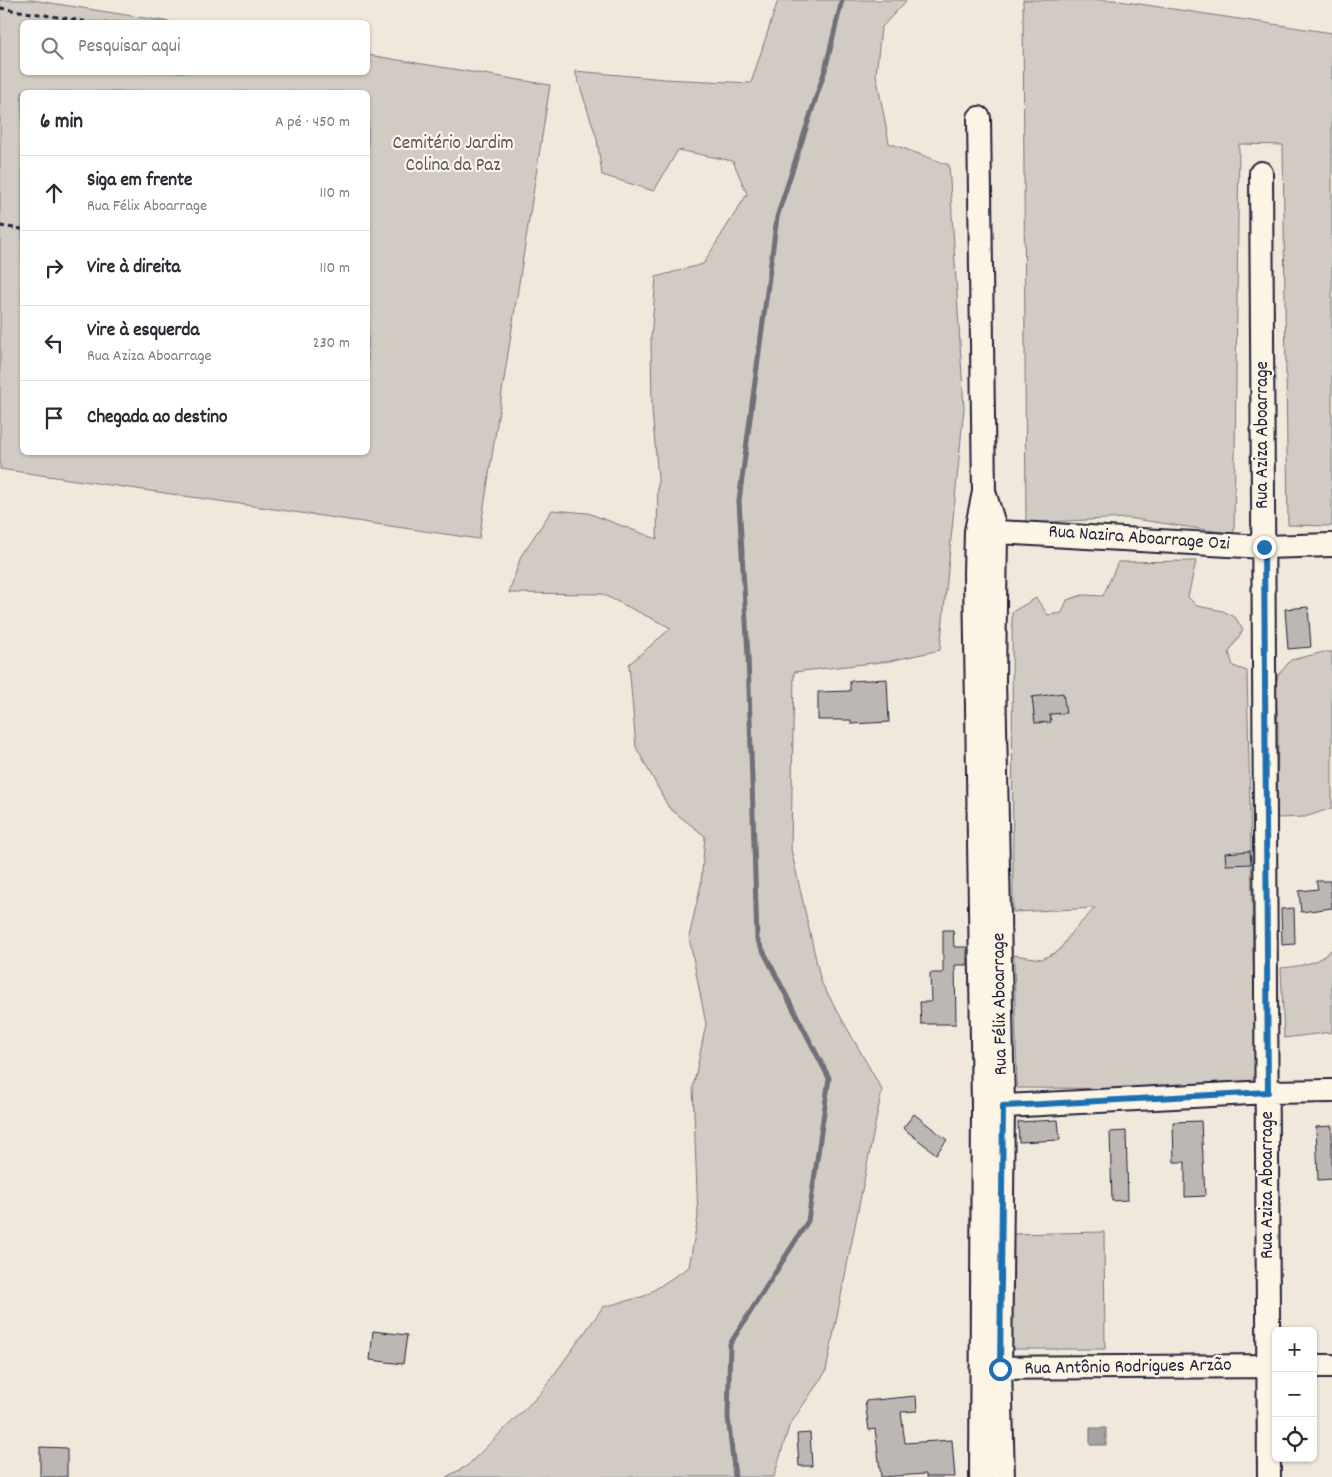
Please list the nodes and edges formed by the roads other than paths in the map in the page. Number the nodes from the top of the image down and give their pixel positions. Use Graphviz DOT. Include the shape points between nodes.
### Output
graph roads {
  1 [pos="979,118"];
  2 [pos="1261,174"];
  3 [pos="986,531"];
  4 [pos="1332,545"];
  5 [pos="1264,547"];
  6 [pos="1332,1091"];
  7 [pos="1268,1092"];
  8 [pos="993,1106"];
  9 [pos="1272,1366"];
  10 [pos="1317,1366"];
  11 [pos="1332,1366"];
  12 [pos="990,1368"];
  13 [pos="981,1477"];
  14 [pos="1003,1477"];
  15 [pos="1269,1477"];
  1 -- 3 [label="street, Rua Félix Aboarrage"];
  2 -- 5 [label="street, Rua Aziza Aboarrage"];
  3 -- 5 [label="street, Rua Nazira Aboarrage Ozi"];
  3 -- 8 [label="street, Rua Félix Aboarrage" via="994,688"];
  4 -- 5 [label="street, Rua Nazira Aboarrage Ozi"];
  5 -- 7 [label="street, Rua Aziza Aboarrage"];
  6 -- 7 [label="street"];
  7 -- 8 [label="street"];
  7 -- 9 [label="street, Rua Aziza Aboarrage"];
  8 -- 12 [label="street, Rua Félix Aboarrage"];
  9 -- 12 [label="street, Rua Antônio Rodrigues Arzão"];
  9 -- 15 [label="street, Rua Aziza Aboarrage"];
  10 -- 11 [label="street"];
  12 -- 13 [label="street, Rua Félix Aboarrage"];
  12 -- 14 [label="street, Rua Félix Aboarrage"];
}
